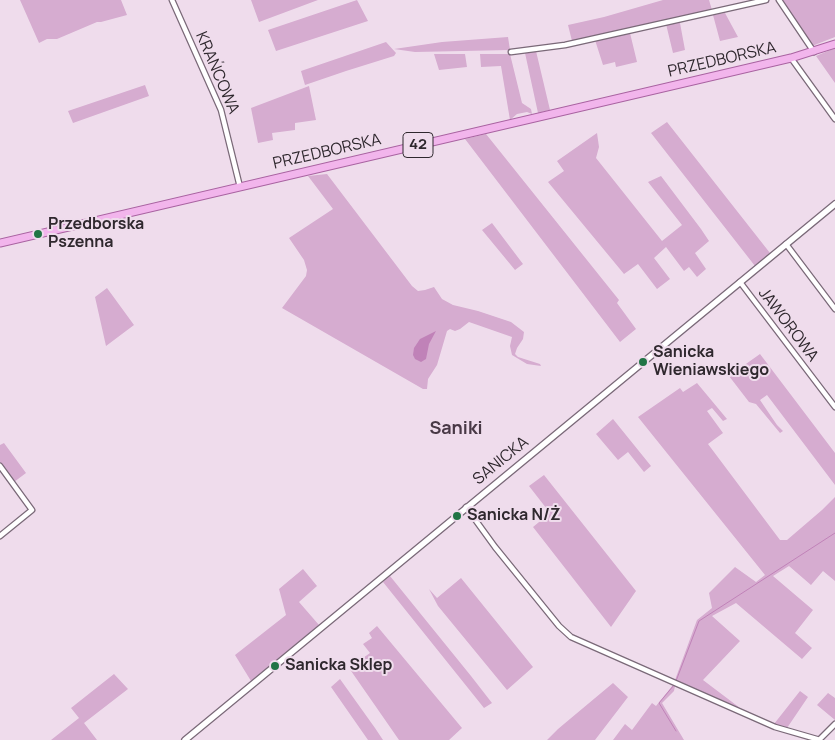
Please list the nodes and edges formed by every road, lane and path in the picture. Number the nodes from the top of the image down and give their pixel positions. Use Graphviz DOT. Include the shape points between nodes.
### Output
graph roads {
  1 [pos="172,0"];
  2 [pos="766,0"];
  3 [pos="779,0"];
  4 [pos="835,44"];
  5 [pos="511,52"];
  6 [pos="814,52"];
  7 [pos="791,58"];
  8 [pos="835,118"];
  9 [pos="240,187"];
  10 [pos="835,204"];
  11 [pos="0,243"];
  12 [pos="786,244"];
  13 [pos="740,282"];
  14 [pos="835,309"];
  15 [pos="835,407"];
  16 [pos="0,466"];
  17 [pos="466,508"];
  18 [pos="0,536"];
  19 [pos="835,724"];
  20 [pos="185,740"];
  21 [pos="819,740"];
  1 -- 9 [label="street, KRAŃCOWA" via="220,110"];
  2 -- 5 [label="street" via="565,45"];
  3 -- 6 [label="street"];
  4 -- 6 [label="main road, PRZEDBORSKA / 42"];
  6 -- 7 [label="main road, PRZEDBORSKA / 42"];
  7 -- 8 [label="street"];
  7 -- 9 [label="main road, PRZEDBORSKA / 42"];
  9 -- 11 [label="main road, PRZEDBORSKA / 42"];
  10 -- 12 [label="street, SANICKA"];
  12 -- 13 [label="street, SANICKA"];
  12 -- 14 [label="street"];
  13 -- 15 [label="street, JAWOROWA"];
  13 -- 17 [label="street, SANICKA"];
  16 -- 18 [label="street" via="32,510"];
  17 -- 20 [label="street, SANICKA"];
  17 -- 21 [label="street" via="571,637 775,727"];
  19 -- 21 [label="street"];
}
